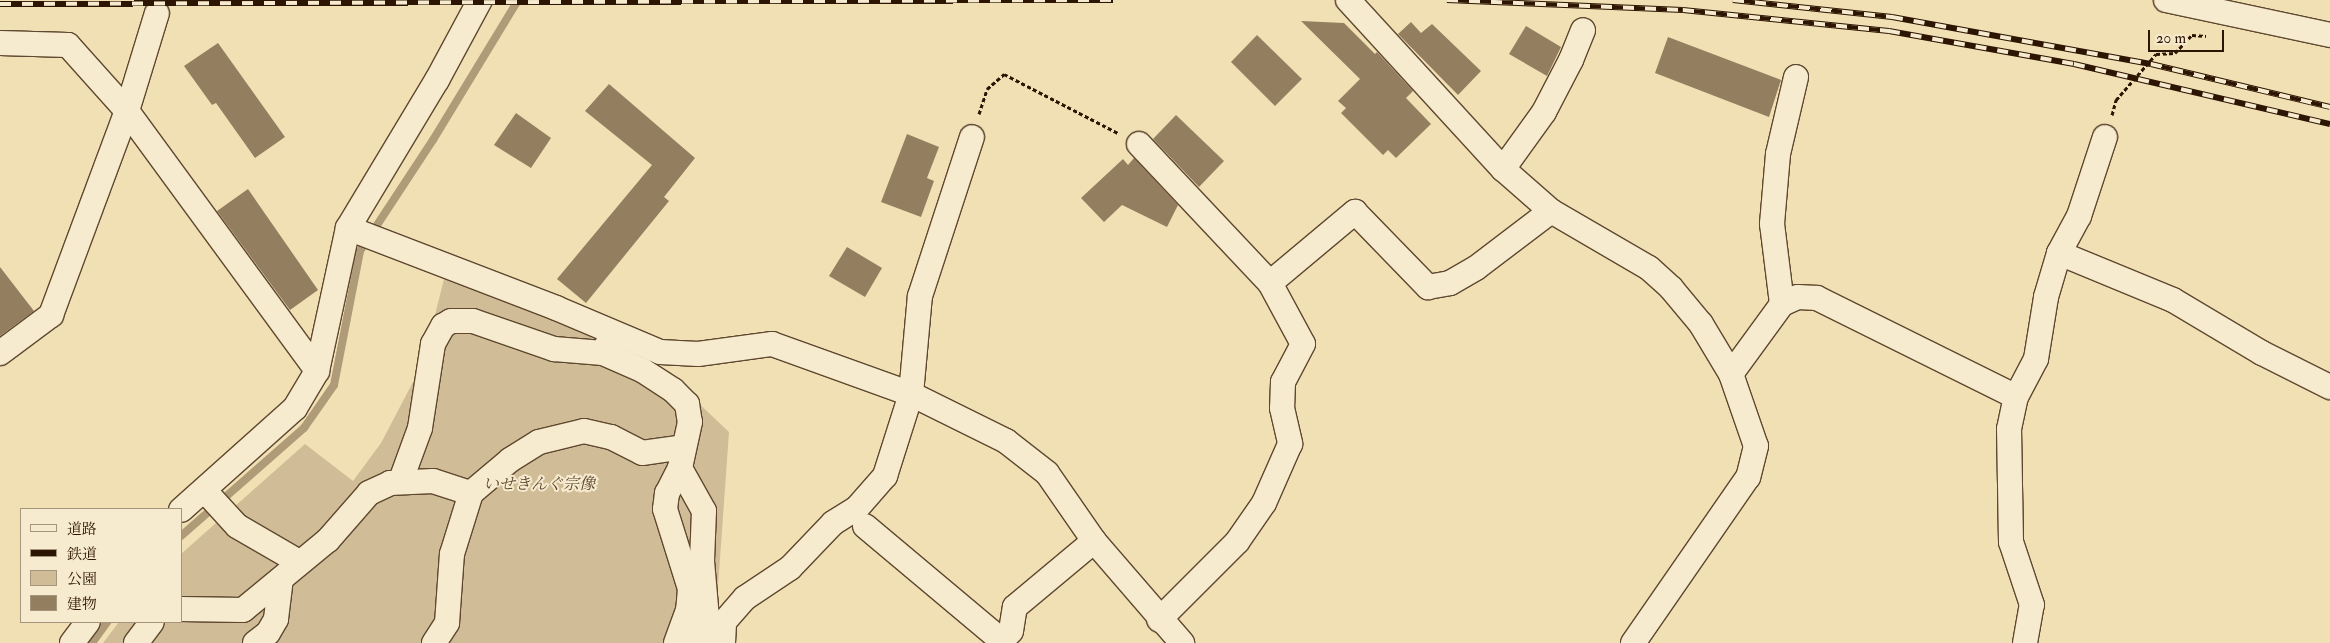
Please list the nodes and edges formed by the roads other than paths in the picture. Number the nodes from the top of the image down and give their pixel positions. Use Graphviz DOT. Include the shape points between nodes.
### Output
graph roads {
  1 [pos="480,0"];
  2 [pos="1348,0"];
  3 [pos="2166,0"];
  4 [pos="157,14"];
  5 [pos="1583,30"];
  6 [pos="2330,35"];
  7 [pos="0,43"];
  8 [pos="1796,76"];
  9 [pos="128,111"];
  10 [pos="972,137"];
  11 [pos="2105,137"];
  12 [pos="1139,144"];
  13 [pos="1503,169"];
  14 [pos="1551,211"];
  15 [pos="348,228"];
  16 [pos="2059,254"];
  17 [pos="1270,283"];
  18 [pos="1782,304"];
  19 [pos="607,343"];
  20 [pos="0,354"];
  21 [pos="317,371"];
  22 [pos="1731,374"];
  23 [pos="2330,387"];
  24 [pos="911,394"];
  25 [pos="2016,397"];
  26 [pos="682,457"];
  27 [pos="400,480"];
  28 [pos="205,491"];
  29 [pos="471,493"];
  30 [pos="182,509"];
  31 [pos="865,526"];
  32 [pos="1094,541"];
  33 [pos="299,562"];
  34 [pos="280,581"];
  35 [pos="182,609"];
  36 [pos="1159,620"];
  37 [pos="87,623"];
  38 [pos="151,623"];
  39 [pos="72,643"];
  40 [pos="136,643"];
  41 [pos="255,643"];
  42 [pos="434,643"];
  43 [pos="676,643"];
  44 [pos="700,643"];
  45 [pos="723,643"];
  46 [pos="1182,643"];
  47 [pos="1633,643"];
  48 [pos="2025,643"];
  1 -- 15 [label="street"];
  2 -- 13 [label="street"];
  3 -- 6 [label="street"];
  4 -- 9 [label="street"];
  5 -- 13 [label="street" via="1572,60 1544,112"];
  7 -- 9 [label="street" via="68,45"];
  8 -- 18 [label="street" via="1778,154 1772,224"];
  9 -- 20 [label="street" via="51,315"];
  9 -- 21 [label="street"];
  10 -- 24 [label="street" via="920,296"];
  11 -- 16 [label="street" via="2079,216"];
  12 -- 17 [label="street"];
  13 -- 14 [label="street"];
  14 -- 17 [label="street" via="1476,268 1450,283 1428,287 1355,212"];
  14 -- 22 [label="street" via="1649,268 1672,288 1701,324"];
  15 -- 19 [label="street" via="556,308"];
  15 -- 21 [label="street"];
  16 -- 23 [label="street" via="2173,300 2262,353"];
  16 -- 25 [label="street" via="2046,297 2036,360"];
  17 -- 36 [label="street" via="1303,344 1283,382 1282,408 1290,444 1264,503 1237,542"];
  18 -- 22 [label="street"];
  18 -- 25 [label="street" via="1798,297 1817,298"];
  19 -- 24 [label="street" via="689,354 772,344"];
  19 -- 26 [label="street" via="673,390 687,404 690,422"];
  19 -- 27 [label="street" via="554,349 473,321 451,321 443,326 433,344 420,428"];
  21 -- 28 [label="street" via="295,408"];
  22 -- 47 [label="street" via="1756,446 1748,477"];
  24 -- 32 [label="street" via="1006,440 1047,473"];
  24 -- 45 [label="street" via="885,476 857,508 833,523 790,568 745,598 724,622"];
  25 -- 48 [label="street" via="2009,429 2011,542 2032,605"];
  26 -- 29 [label="street" via="642,453 604,435 584,431 564,434 539,442 510,460"];
  26 -- 43 [label="street" via="667,493 665,509 690,589 688,610"];
  26 -- 44 [label="street" via="705,518 702,561 707,618"];
  27 -- 29 [label="street" via="433,481"];
  27 -- 33 [label="street" via="369,493 328,540"];
  28 -- 30 [label="street"];
  28 -- 33 [label="street" via="237,526"];
  29 -- 42 [label="street" via="452,554 447,623"];
  31 -- 32 [label="street" via="1002,641 1011,631 1015,607"];
  32 -- 36 [label="street"];
  33 -- 34 [label="street"];
  34 -- 35 [label="street" via="243,610"];
  34 -- 41 [label="street" via="276,619 268,633"];
  36 -- 46 [label="street"];
  37 -- 39 [label="street"];
  38 -- 40 [label="street"];
}
